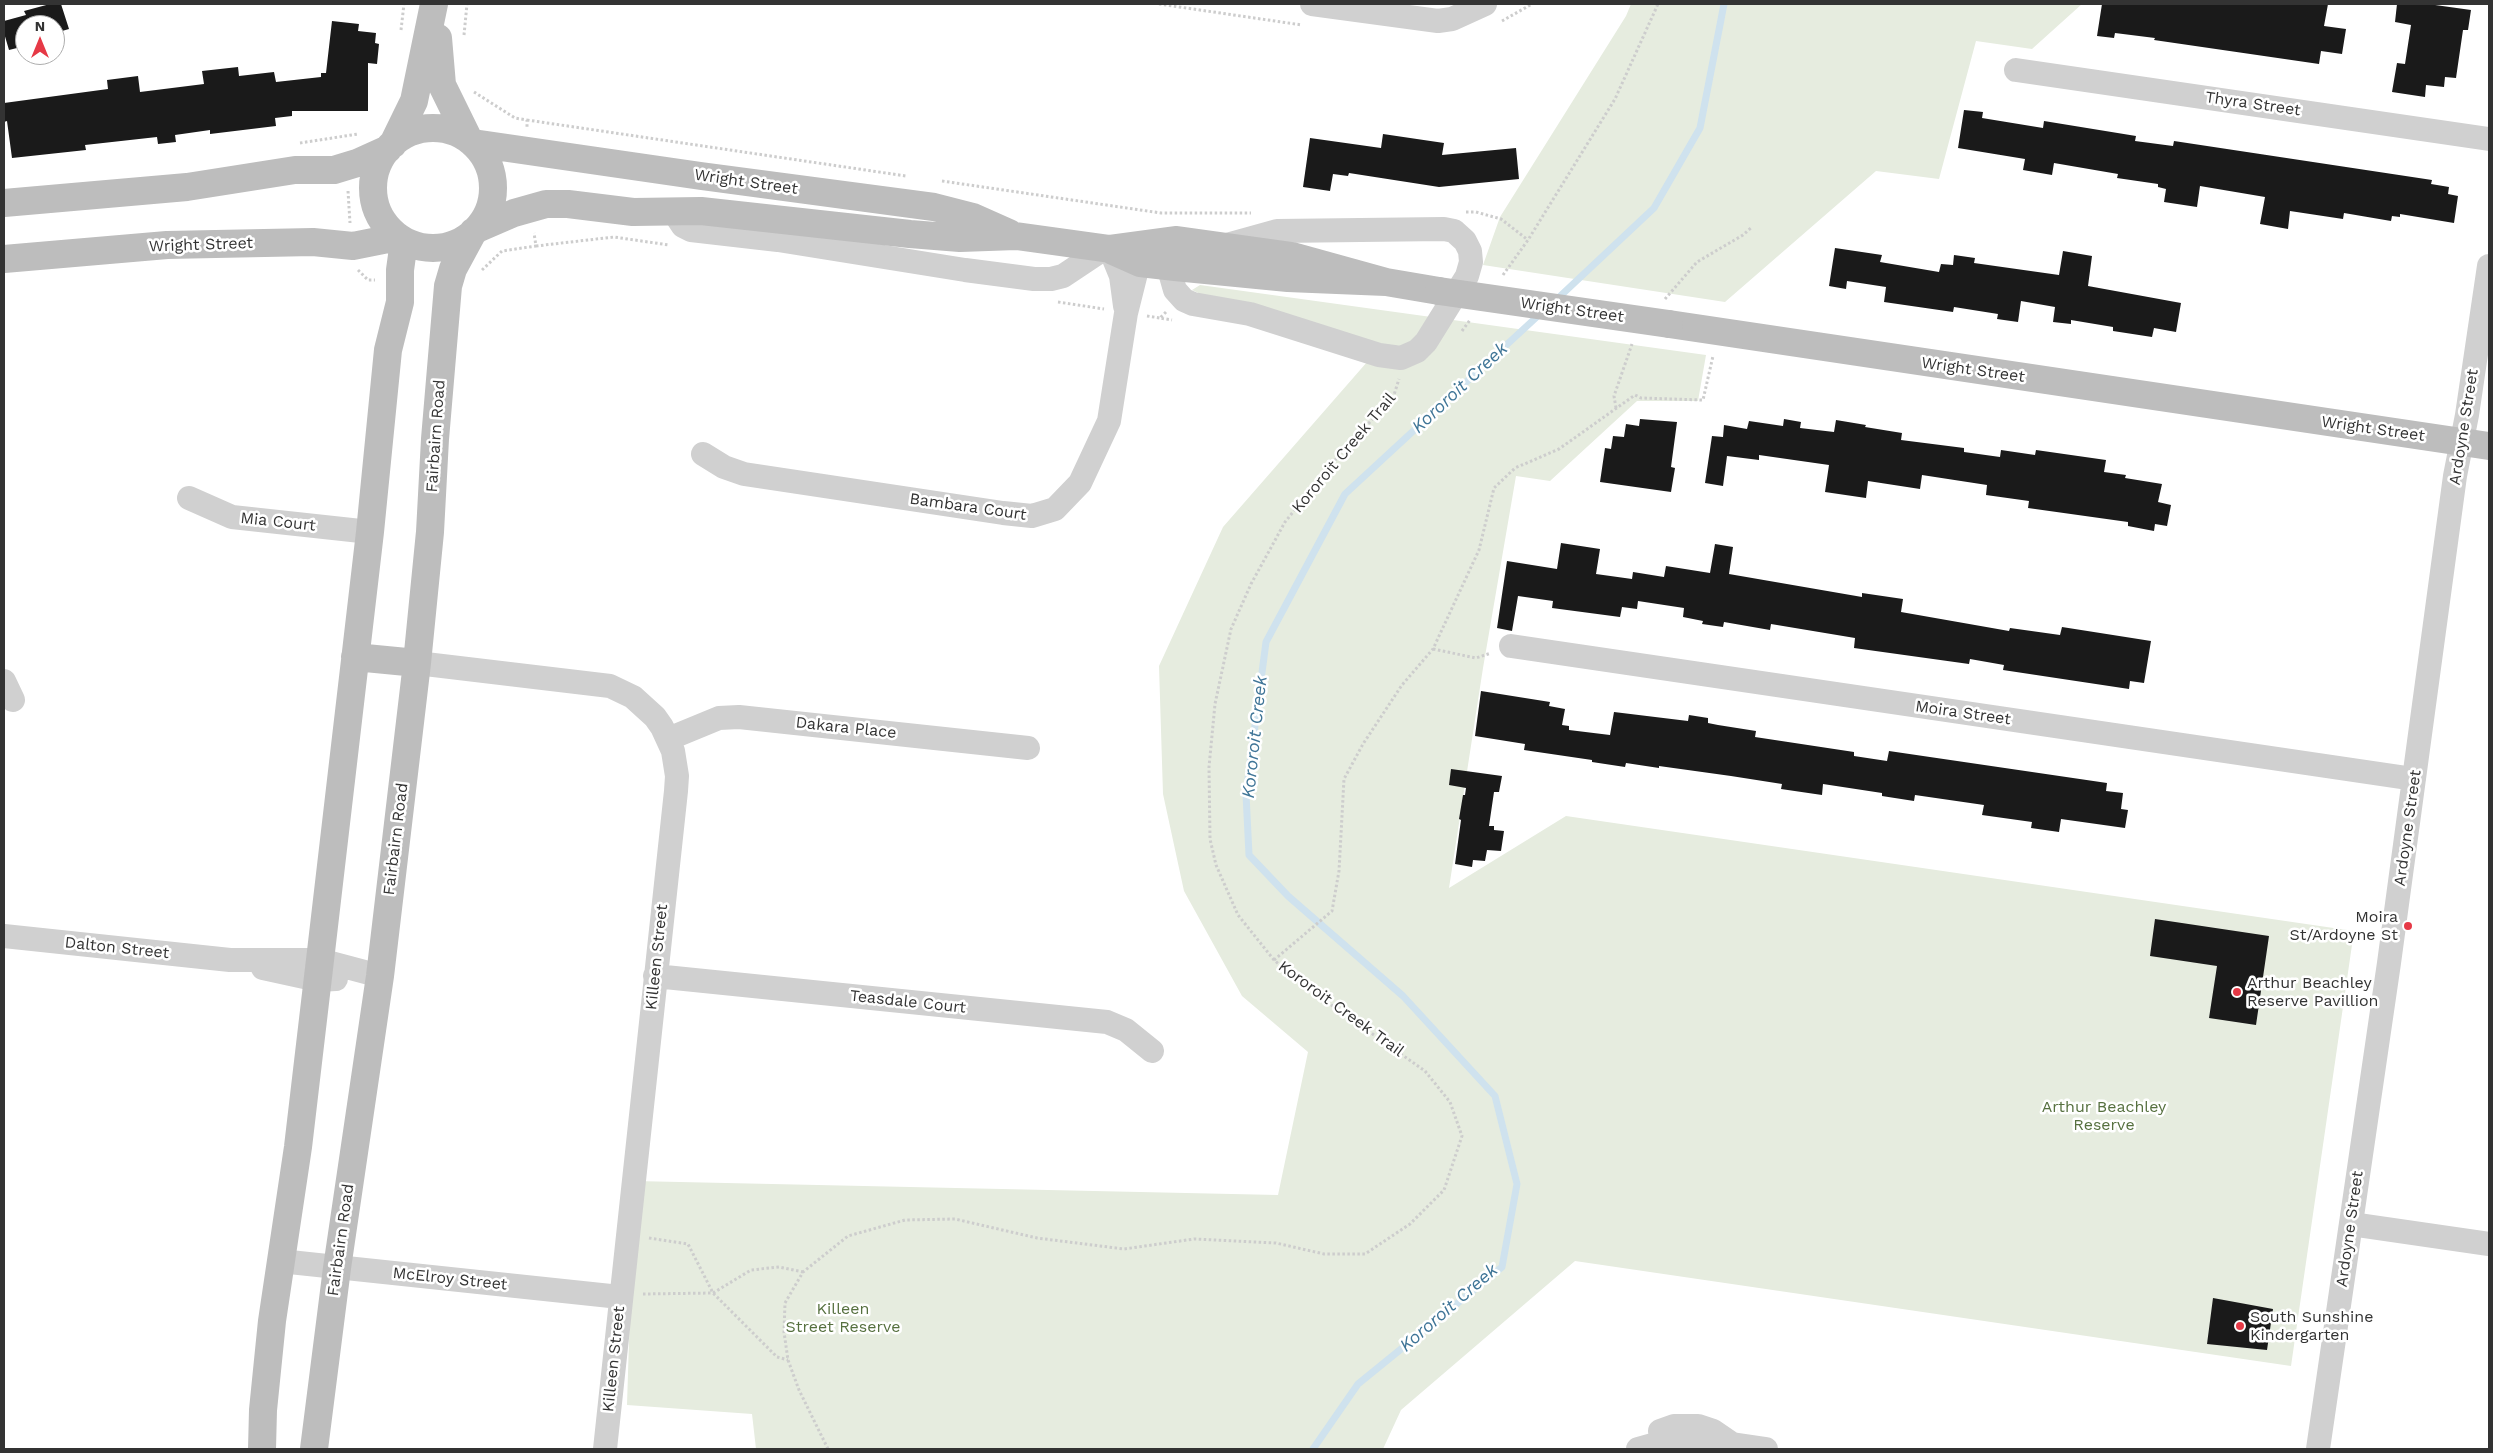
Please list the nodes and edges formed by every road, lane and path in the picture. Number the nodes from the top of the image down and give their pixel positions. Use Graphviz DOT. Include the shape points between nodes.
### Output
graph roads {
  1 [pos="435,4"];
  2 [pos="1312,4"];
  3 [pos="1485,4"];
  4 [pos="1658,4"];
  5 [pos="2016,70"];
  6 [pos="446,95"];
  7 [pos="527,120"];
  8 [pos="2489,139"];
  9 [pos="471,141"];
  10 [pos="297,144"];
  11 [pos="390,146"];
  12 [pos="526,151"];
  13 [pos="346,167"];
  14 [pos="909,176"];
  15 [pos="939,181"];
  16 [pos="4,203"];
  17 [pos="531,207"];
  18 [pos="669,211"];
  19 [pos="1256,213"];
  20 [pos="1444,229"];
  21 [pos="475,231"];
  22 [pos="1016,236"];
  23 [pos="401,239"];
  24 [pos="1528,240"];
  25 [pos="353,246"];
  26 [pos="1223,246"];
  27 [pos="1108,248"];
  28 [pos="1142,254"];
  29 [pos="4,259"];
  30 [pos="2489,266"];
  31 [pos="1175,267"];
  32 [pos="450,275"];
  33 [pos="1501,278"];
  34 [pos="400,282"];
  35 [pos="1386,282"];
  36 [pos="1126,313"];
  37 [pos="1473,316"];
  38 [pos="1716,332"];
  39 [pos="1456,339"];
  40 [pos="1406,376"];
  41 [pos="2461,442"];
  42 [pos="2489,446"];
  43 [pos="703,454"];
  44 [pos="189,498"];
  45 [pos="370,532"];
  46 [pos="1511,646"];
  47 [pos="1433,649"];
  48 [pos="355,657"];
  49 [pos="417,663"];
  50 [pos="668,739"];
  51 [pos="1028,748"];
  52 [pos="2414,780"];
  53 [pos="4,936"];
  54 [pos="1274,960"];
  55 [pos="319,970"];
  56 [pos="380,976"];
  57 [pos="655,976"];
  58 [pos="1152,1051"];
  59 [pos="2351,1224"];
  60 [pos="628,1235"];
  61 [pos="2489,1244"];
  62 [pos="280,1261"];
  63 [pos="337,1268"];
  64 [pos="803,1272"];
  65 [pos="713,1293"];
  66 [pos="620,1297"];
  67 [pos="788,1360"];
  68 [pos="262,1449"];
  69 [pos="314,1449"];
  70 [pos="605,1449"];
  71 [pos="828,1449"];
  72 [pos="1638,1449"];
  73 [pos="1766,1449"];
  74 [pos="2318,1449"];
  1 -- 6 [label="street" via="440,74"];
  1 -- 11 [label="street" via="414,101"];
  2 -- 3 [label="street" via="1438,21"];
  4 -- 24 [label="path" via="1615,99"];
  5 -- 8 [label="street, Thyra Street"];
  6 -- 7 [label="path" via="466,88 515,118"];
  6 -- 9 [label="street"];
  7 -- 12 [label="path"];
  7 -- 14 [label="path"];
  9 -- 11 [label="street" via="451,130 430,128 410,133"];
  9 -- 12 [label="street, Wright Street"];
  9 -- 21 [label="street" via="488,163 493,189 487,214"];
  10 -- 13 [label="path" via="365,133 344,155"];
  11 -- 13 [label="street"];
  11 -- 23 [label="street" via="376,170 374,195 381,218"];
  12 -- 22 [label="street, Wright Street" via="934,207 973,217"];
  13 -- 16 [label="street" via="289,171 186,187"];
  13 -- 25 [label="path"];
  15 -- 19 [label="path" via="1161,213"];
  17 -- 18 [label="street, Wright Street" via="568,204 634,212"];
  17 -- 21 [label="street, Wright Street"];
  17 -- 32 [label="path" via="536,246 502,251 478,274 477,279"];
  18 -- 22 [label="street, Wright Street" via="707,211 927,236"];
  18 -- 27 [label="street" via="691,230 1034,279 1063,276"];
  20 -- 24 [label="path" via="1447,212 1476,212 1501,219"];
  20 -- 26 [label="street, Wright Street" via="1277,231"];
  20 -- 31 [label="street, Wright Street" via="1454,231 1466,241 1471,255 1470,269 1426,342 1401,358 1379,356 1250,314 1193,304 1175,290 1171,278"];
  21 -- 23 [label="street" via="460,242 444,247 428,248"];
  21 -- 32 [label="street, Fairbairn Road"];
  22 -- 27 [label="street, Wright Street"];
  23 -- 25 [label="street, Wright Street"];
  23 -- 34 [label="street"];
  24 -- 33 [label="path"];
  25 -- 29 [label="street, Wright Street" via="312,242 167,245"];
  25 -- 34 [label="path" via="354,265 368,280"];
  26 -- 28 [label="street, Wright Street" via="1177,240"];
  26 -- 31 [label="street"];
  26 -- 35 [label="street, Wright Street" via="1292,256"];
  27 -- 28 [label="street, Wright Street" via="1129,260"];
  27 -- 36 [label="street, Bambara Court" via="1120,276"];
  28 -- 31 [label="street, Wright Street"];
  28 -- 36 [label="street, Bambara Court"];
  30 -- 41 [label="street, Ardoyne Street"];
  31 -- 35 [label="street, Wright Street" via="1288,278"];
  32 -- 49 [label="street, Fairbairn Road"];
  34 -- 45 [label="street" via="400,302 387,362"];
  35 -- 38 [label="street, Wright Street, bridge"];
  36 -- 43 [label="street, Bambara Court" via="1109,421 1080,483 1046,514 1003,513 744,474"];
  37 -- 39 [label="path"];
  38 -- 41 [label="street, Wright Street"];
  38 -- 47 [label="path" via="1704,400 1641,398 1635,395 1559,448 1515,468 1494,488 1479,550"];
  40 -- 54 [label="path, Kororoit Creek Trail" via="1399,379 1393,398 1344,449 1285,522 1231,629 1216,704 1209,767 1210,839 1216,865 1238,915"];
  41 -- 42 [label="street, Wright Street"];
  41 -- 52 [label="street, Ardoyne Street"];
  44 -- 45 [label="street, Mia Court" via="232,517"];
  45 -- 48 [label="street"];
  46 -- 47 [label="path" via="1476,658"];
  46 -- 52 [label="street, Moira Street"];
  47 -- 54 [label="path" via="1402,685 1344,779 1339,871 1332,911"];
  48 -- 49 [label="street"];
  48 -- 55 [label="street"];
  49 -- 50 [label="street, Killeen Street" via="610,686 644,706 659,722"];
  49 -- 56 [label="street, Fairbairn Road"];
  50 -- 51 [label="street, Dakara Place" via="719,718 739,717"];
  50 -- 57 [label="street, Killeen Street" via="675,764 676,790"];
  52 -- 59 [label="street, Ardoyne Street"];
  53 -- 55 [label="street, Dalton Street"];
  54 -- 64 [label="path, Kororoit Creek Trail" via="1303,985 1425,1070 1450,1102 1462,1136 1444,1190 1410,1224 1365,1254 1324,1254 1276,1243 1194,1239 1124,1248 1037,1238 955,1219 905,1220 848,1236"];
  55 -- 56 [label="street, Dalton Street"];
  55 -- 62 [label="street" via="298,1147"];
  56 -- 63 [label="street, Fairbairn Road"];
  57 -- 58 [label="street, Teasdale Court" via="1107,1022 1126,1030"];
  57 -- 60 [label="street, Killeen Street"];
  59 -- 61 [label="street"];
  59 -- 74 [label="street, Ardoyne Street"];
  60 -- 65 [label="path" via="688,1244"];
  60 -- 66 [label="street, Killeen Street"];
  62 -- 63 [label="street, McElroy Street"];
  62 -- 68 [label="street" via="265,1386"];
  63 -- 66 [label="street, McElroy Street"];
  63 -- 69 [label="street, Fairbairn Road"];
  64 -- 65 [label="path" via="779,1267 751,1270"];
  64 -- 67 [label="path, Kororoit Creek Trail" via="785,1303 784,1332"];
  65 -- 66 [label="path"];
  65 -- 67 [label="path" via="777,1357"];
  66 -- 70 [label="street, Killeen Street"];
  67 -- 71 [label="path, Kororoit Creek Trail"];
  72 -- 73 [label="street" via="1663,1442 1688,1442 1715,1448 1732,1444"];
}
